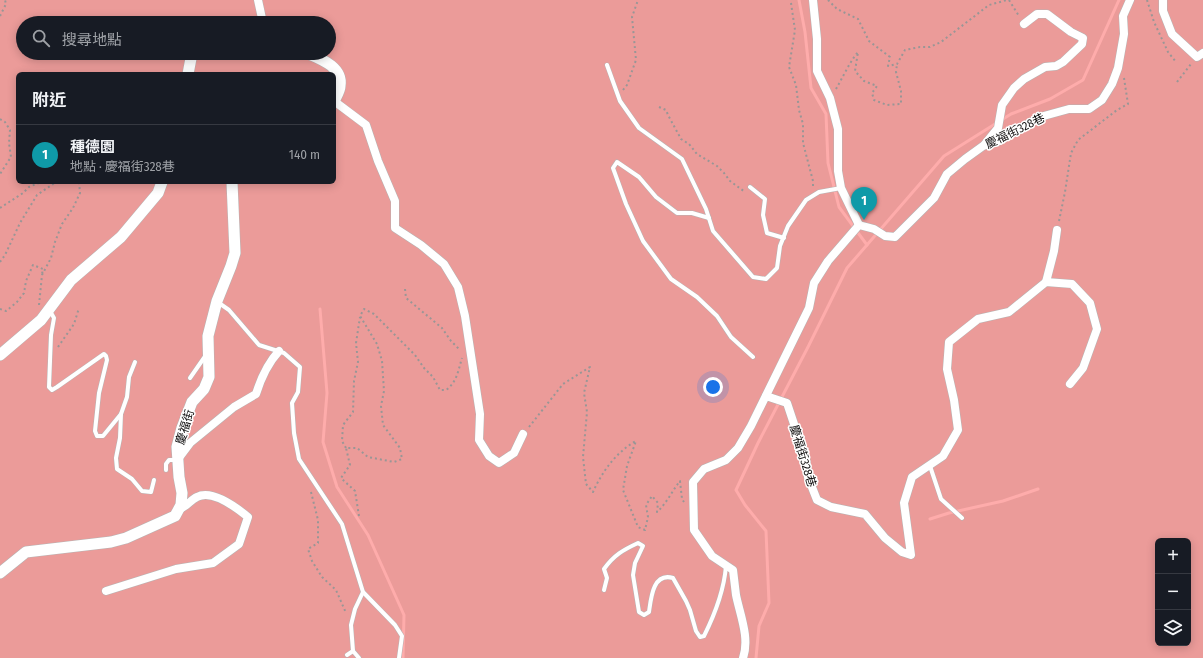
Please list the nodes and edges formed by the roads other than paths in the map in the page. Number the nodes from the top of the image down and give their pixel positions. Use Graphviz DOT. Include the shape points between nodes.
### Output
graph roads {
  1 [pos="258,0"];
  2 [pos="813,0"];
  3 [pos="1130,0"];
  4 [pos="1163,0"];
  5 [pos="261,16"];
  6 [pos="1024,24"];
  7 [pos="1200,54"];
  8 [pos="191,60"];
  9 [pos="322,60"];
  10 [pos="1203,63"];
  11 [pos="607,65"];
  12 [pos="188,72"];
  13 [pos="336,96"];
  14 [pos="336,102"];
  15 [pos="983,146"];
  16 [pos="161,184"];
  17 [pos="232,184"];
  18 [pos="750,187"];
  19 [pos="841,188"];
  20 [pos="709,218"];
  21 [pos="857,227"];
  22 [pos="1057,230"];
  23 [pos="784,238"];
  24 [pos="1046,282"];
  25 [pos="216,301"];
  26 [pos="49,309"];
  27 [pos="208,350"];
  28 [pos="279,351"];
  29 [pos="0,355"];
  30 [pos="753,357"];
  31 [pos="134,362"];
  32 [pos="190,378"];
  33 [pos="1070,384"];
  34 [pos="770,397"];
  35 [pos="121,414"];
  36 [pos="523,434"];
  37 [pos="178,459"];
  38 [pos="929,465"];
  39 [pos="166,470"];
  40 [pos="154,480"];
  41 [pos="179,509"];
  42 [pos="962,518"];
  43 [pos="726,565"];
  44 [pos="0,573"];
  45 [pos="604,590"];
  46 [pos="106,591"];
  47 [pos="363,592"];
  48 [pos="353,651"];
  49 [pos="348,655"];
  50 [pos="359,658"];
  51 [pos="399,658"];
  52 [pos="743,658"];
  1 -- 5 [label="street"];
  2 -- 19 [label="street" via="817,71 830,98 838,129 838,171"];
  3 -- 15 [label="street, 慶福街328巷" via="1123,16 1124,34 1118,68 1102,100 1089,109 1069,109 1040,117 999,141"];
  4 -- 7 [label="street" via="1172,34"];
  6 -- 15 [label="street" via="1037,14 1047,14 1083,38 1082,44 1063,62 1045,67 1014,88 1002,105 998,128"];
  7 -- 10 [label="street"];
  8 -- 12 [label="street"];
  9 -- 13 [label="street" via="336,69 339,76 340,86"];
  11 -- 20 [label="lane" via="620,101 639,128 682,159"];
  14 -- 36 [label="street" via="366,125 395,201 395,228 444,264 458,287 480,414 479,440 489,456 499,463 514,453"];
  15 -- 21 [label="street, 慶福街328巷" via="947,174 934,198 895,237 885,236 874,229"];
  16 -- 26 [label="street" via="158,193 121,237 71,280"];
  17 -- 25 [label="street, 慶福街" via="235,253"];
  18 -- 23 [label="lane" via="765,199 763,215 767,233"];
  19 -- 21 [label="street"];
  19 -- 23 [label="lane" via="818,192 806,200 795,214"];
  20 -- 23 [label="lane" via="713,231 753,277 766,279 777,268 780,246"];
  20 -- 30 [label="lane" via="677,212 656,197 639,177 618,162 613,168 643,241 671,279 717,316 731,337"];
  21 -- 34 [label="street" via="828,261 814,283 810,308"];
  22 -- 24 [label="street"];
  24 -- 33 [label="street" via="1072,284 1090,303 1097,329 1083,368"];
  24 -- 38 [label="street, 慶福街328巷" via="1009,312 978,319 949,342 947,369 958,430 942,456"];
  25 -- 27 [label="street, 慶福街" via="208,336"];
  25 -- 28 [label="lane" via="229,310 259,345"];
  26 -- 29 [label="street" via="37,324"];
  26 -- 35 [label="lane" via="54,318 49,387 52,390 104,354 107,360 99,393 95,431 97,436 103,436"];
  27 -- 32 [label="lane"];
  27 -- 37 [label="street, 慶福街" via="209,377 204,389 192,402 182,428 177,447"];
  28 -- 37 [label="street" via="262,375 256,394 234,407 190,443"];
  28 -- 47 [label="lane" via="300,367 298,392 292,403 299,459 342,524"];
  31 -- 35 [label="lane"];
  34 -- 38 [label="street, 慶福街328巷" via="787,403 817,500 831,507 865,514 885,538 902,552 911,555 904,502 912,477"];
  34 -- 43 [label="street" via="738,448 726,460 704,469 693,482 694,530 712,556"];
  35 -- 40 [label="lane" via="117,468 132,479 142,491 151,492"];
  37 -- 39 [label="lane" via="169,460"];
  37 -- 41 [label="street, 慶福街" via="182,494"];
  38 -- 42 [label="lane" via="941,499"];
  41 -- 44 [label="street" via="175,516 126,538 26,552"];
  41 -- 46 [label="street" via="198,496 211,496 233,505 248,517 239,544 213,564 176,569"];
  43 -- 45 [label="lane" via="720,601 704,636 700,637 674,578 668,576 660,579 651,594 649,612 644,615 639,612 633,574 643,546 638,543 613,558 604,569 607,578"];
  43 -- 52 [label="street" via="734,570 736,595 744,624 746,652"];
  47 -- 48 [label="lane" via="355,609 352,625"];
  47 -- 51 [label="lane" via="395,625 402,636"];
  48 -- 49 [label="lane"];
  48 -- 50 [label="lane"];
}
